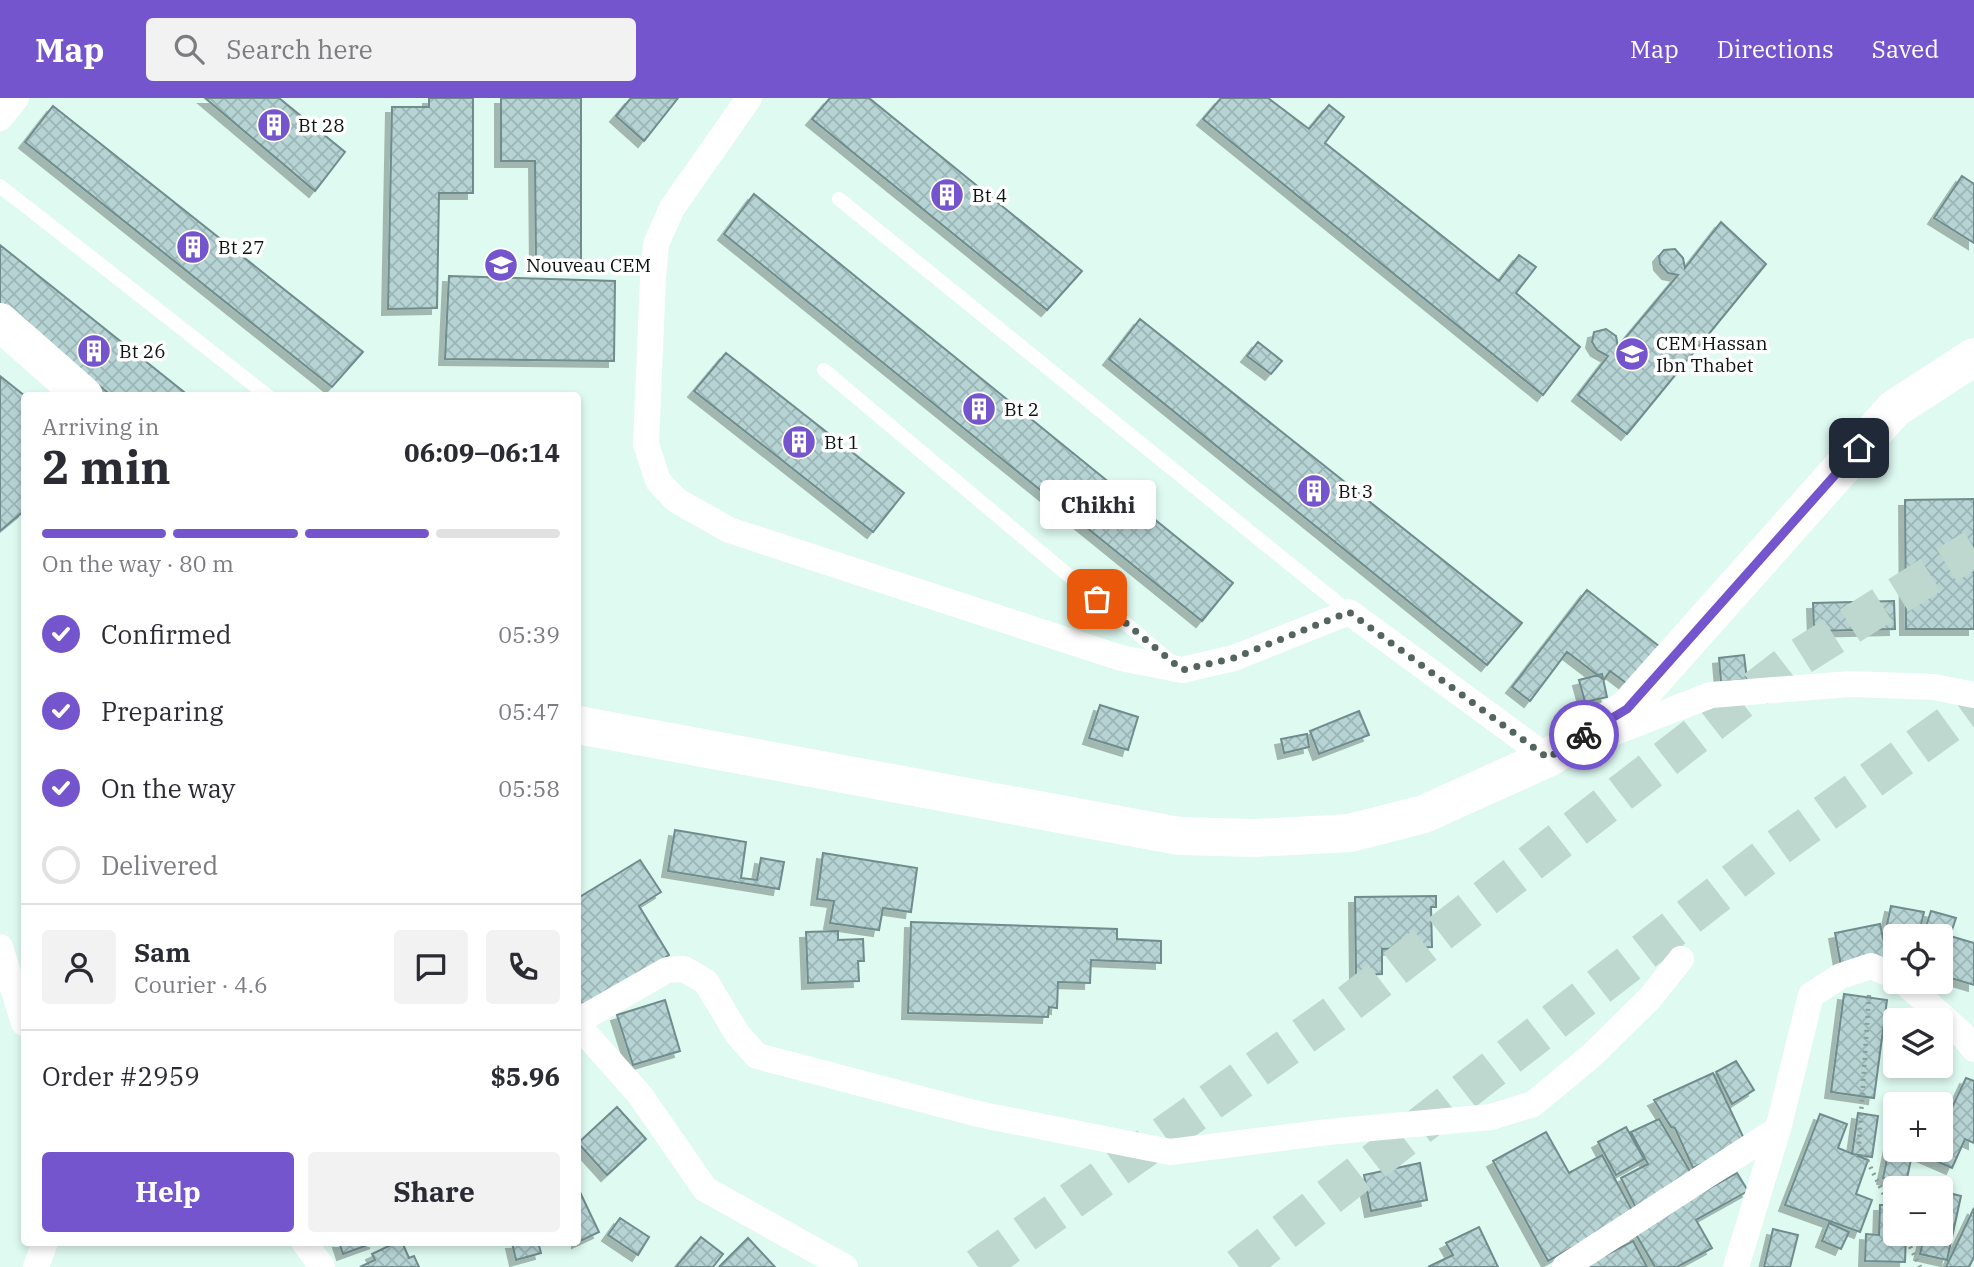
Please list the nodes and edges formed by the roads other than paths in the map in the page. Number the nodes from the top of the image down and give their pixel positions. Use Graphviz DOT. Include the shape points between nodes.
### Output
graph roads {
  1 [pos="16,98"];
  2 [pos="748,98"];
  3 [pos="0,118"];
  4 [pos="0,186"];
  5 [pos="839,199"];
  6 [pos="0,322"];
  7 [pos="1974,357"];
  8 [pos="824,370"];
  9 [pos="79,392"];
  10 [pos="263,392"];
  11 [pos="1349,612"];
  12 [pos="1182,670"];
  13 [pos="1974,695"];
  14 [pos="581,726"];
  15 [pos="1548,758"];
  16 [pos="0,947"];
  17 [pos="1681,959"];
  18 [pos="1883,971"];
  19 [pos="1917,994"];
  20 [pos="21,1014"];
  21 [pos="581,1021"];
  22 [pos="581,1026"];
  23 [pos="1974,1049"];
  24 [pos="1778,1129"];
  25 [pos="44,1246"];
  26 [pos="307,1246"];
  27 [pos="36,1267"];
  28 [pos="322,1267"];
  29 [pos="845,1267"];
  30 [pos="1565,1267"];
  31 [pos="1736,1267"];
  1 -- 3 [label="street"];
  2 -- 12 [label="street" via="672,208 656,244 646,444 658,481 676,500 729,530 1121,658"];
  4 -- 10 [label="lane"];
  5 -- 11 [label="lane"];
  6 -- 9 [label="street"];
  7 -- 15 [label="street" via="1894,409 1627,709"];
  8 -- 12 [label="lane"];
  11 -- 12 [label="street" via="1234,658"];
  11 -- 15 [label="street"];
  13 -- 15 [label="street" via="1934,687 1850,684 1711,695"];
  14 -- 15 [label="street" via="1179,836 1254,838 1350,832 1424,814"];
  16 -- 20 [label="street"];
  17 -- 21 [label="street" via="1601,1047 1533,1104 1491,1117 1170,1152 978,1114 757,1056 738,1035 706,982 684,969 667,970"];
  18 -- 24 [label="street" via="1841,976 1811,995"];
  19 -- 23 [label="street"];
  22 -- 29 [label="street" via="640,1095 705,1189"];
  24 -- 30 [label="street"];
  24 -- 31 [label="street"];
  25 -- 27 [label="street"];
  26 -- 28 [label="street"];
}
